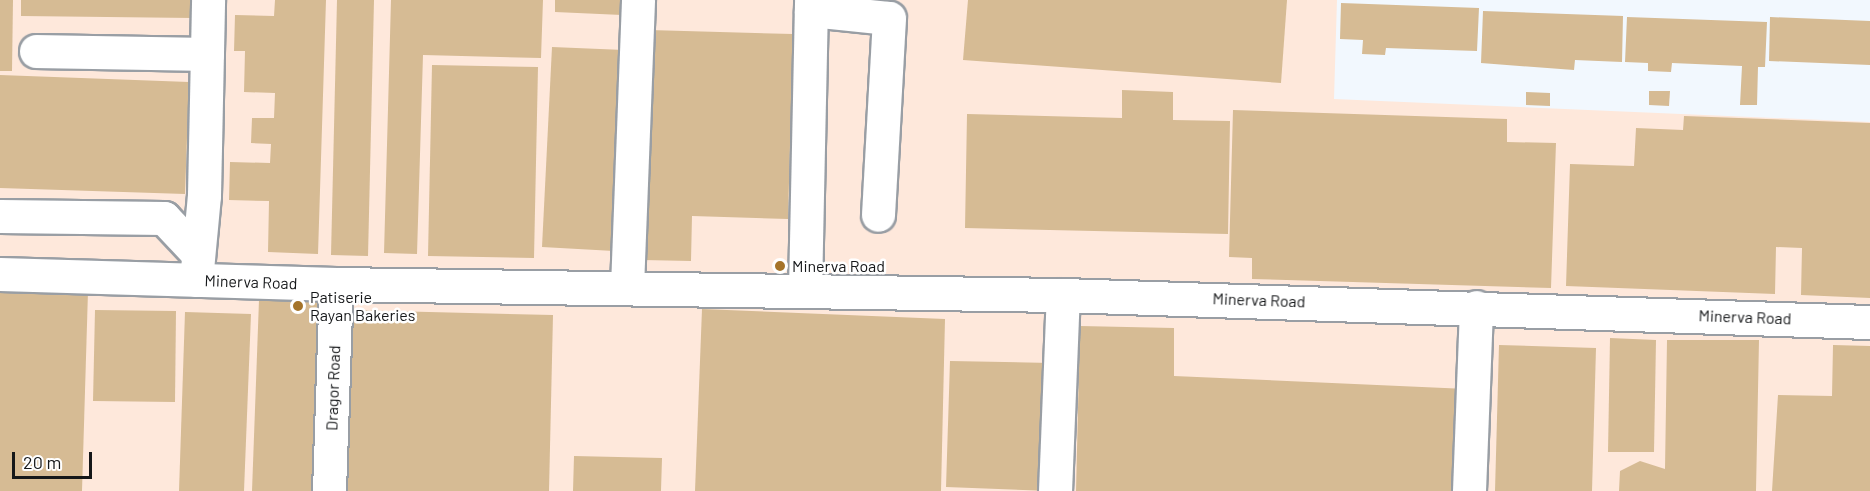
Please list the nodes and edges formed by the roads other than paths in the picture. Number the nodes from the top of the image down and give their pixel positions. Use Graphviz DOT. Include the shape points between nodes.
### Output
graph roads {
  1 [pos="208,0"];
  2 [pos="638,0"];
  3 [pos="811,5"];
  4 [pos="36,51"];
  5 [pos="207,54"];
  6 [pos="878,215"];
  7 [pos="0,216"];
  8 [pos="197,266"];
  9 [pos="0,274"];
  10 [pos="336,284"];
  11 [pos="627,286"];
  12 [pos="805,290"];
  13 [pos="1063,295"];
  14 [pos="1476,307"];
  15 [pos="1870,322"];
  16 [pos="329,491"];
  17 [pos="1055,491"];
  18 [pos="1469,491"];
  1 -- 5 [label="street"];
  2 -- 11 [label="street"];
  3 -- 6 [label="street" via="889,18"];
  3 -- 12 [label="street"];
  4 -- 5 [label="street"];
  5 -- 8 [label="street" via="204,195"];
  7 -- 8 [label="street" via="164,218"];
  8 -- 9 [label="street, Minerva Road"];
  8 -- 10 [label="street, Minerva Road"];
  10 -- 11 [label="street, Minerva Road"];
  10 -- 16 [label="street, Dragor Road"];
  11 -- 12 [label="street, Minerva Road"];
  12 -- 13 [label="street, Minerva Road"];
  13 -- 14 [label="street, Minerva Road"];
  13 -- 17 [label="street"];
  14 -- 15 [label="street, Minerva Road"];
  14 -- 18 [label="street"];
}
